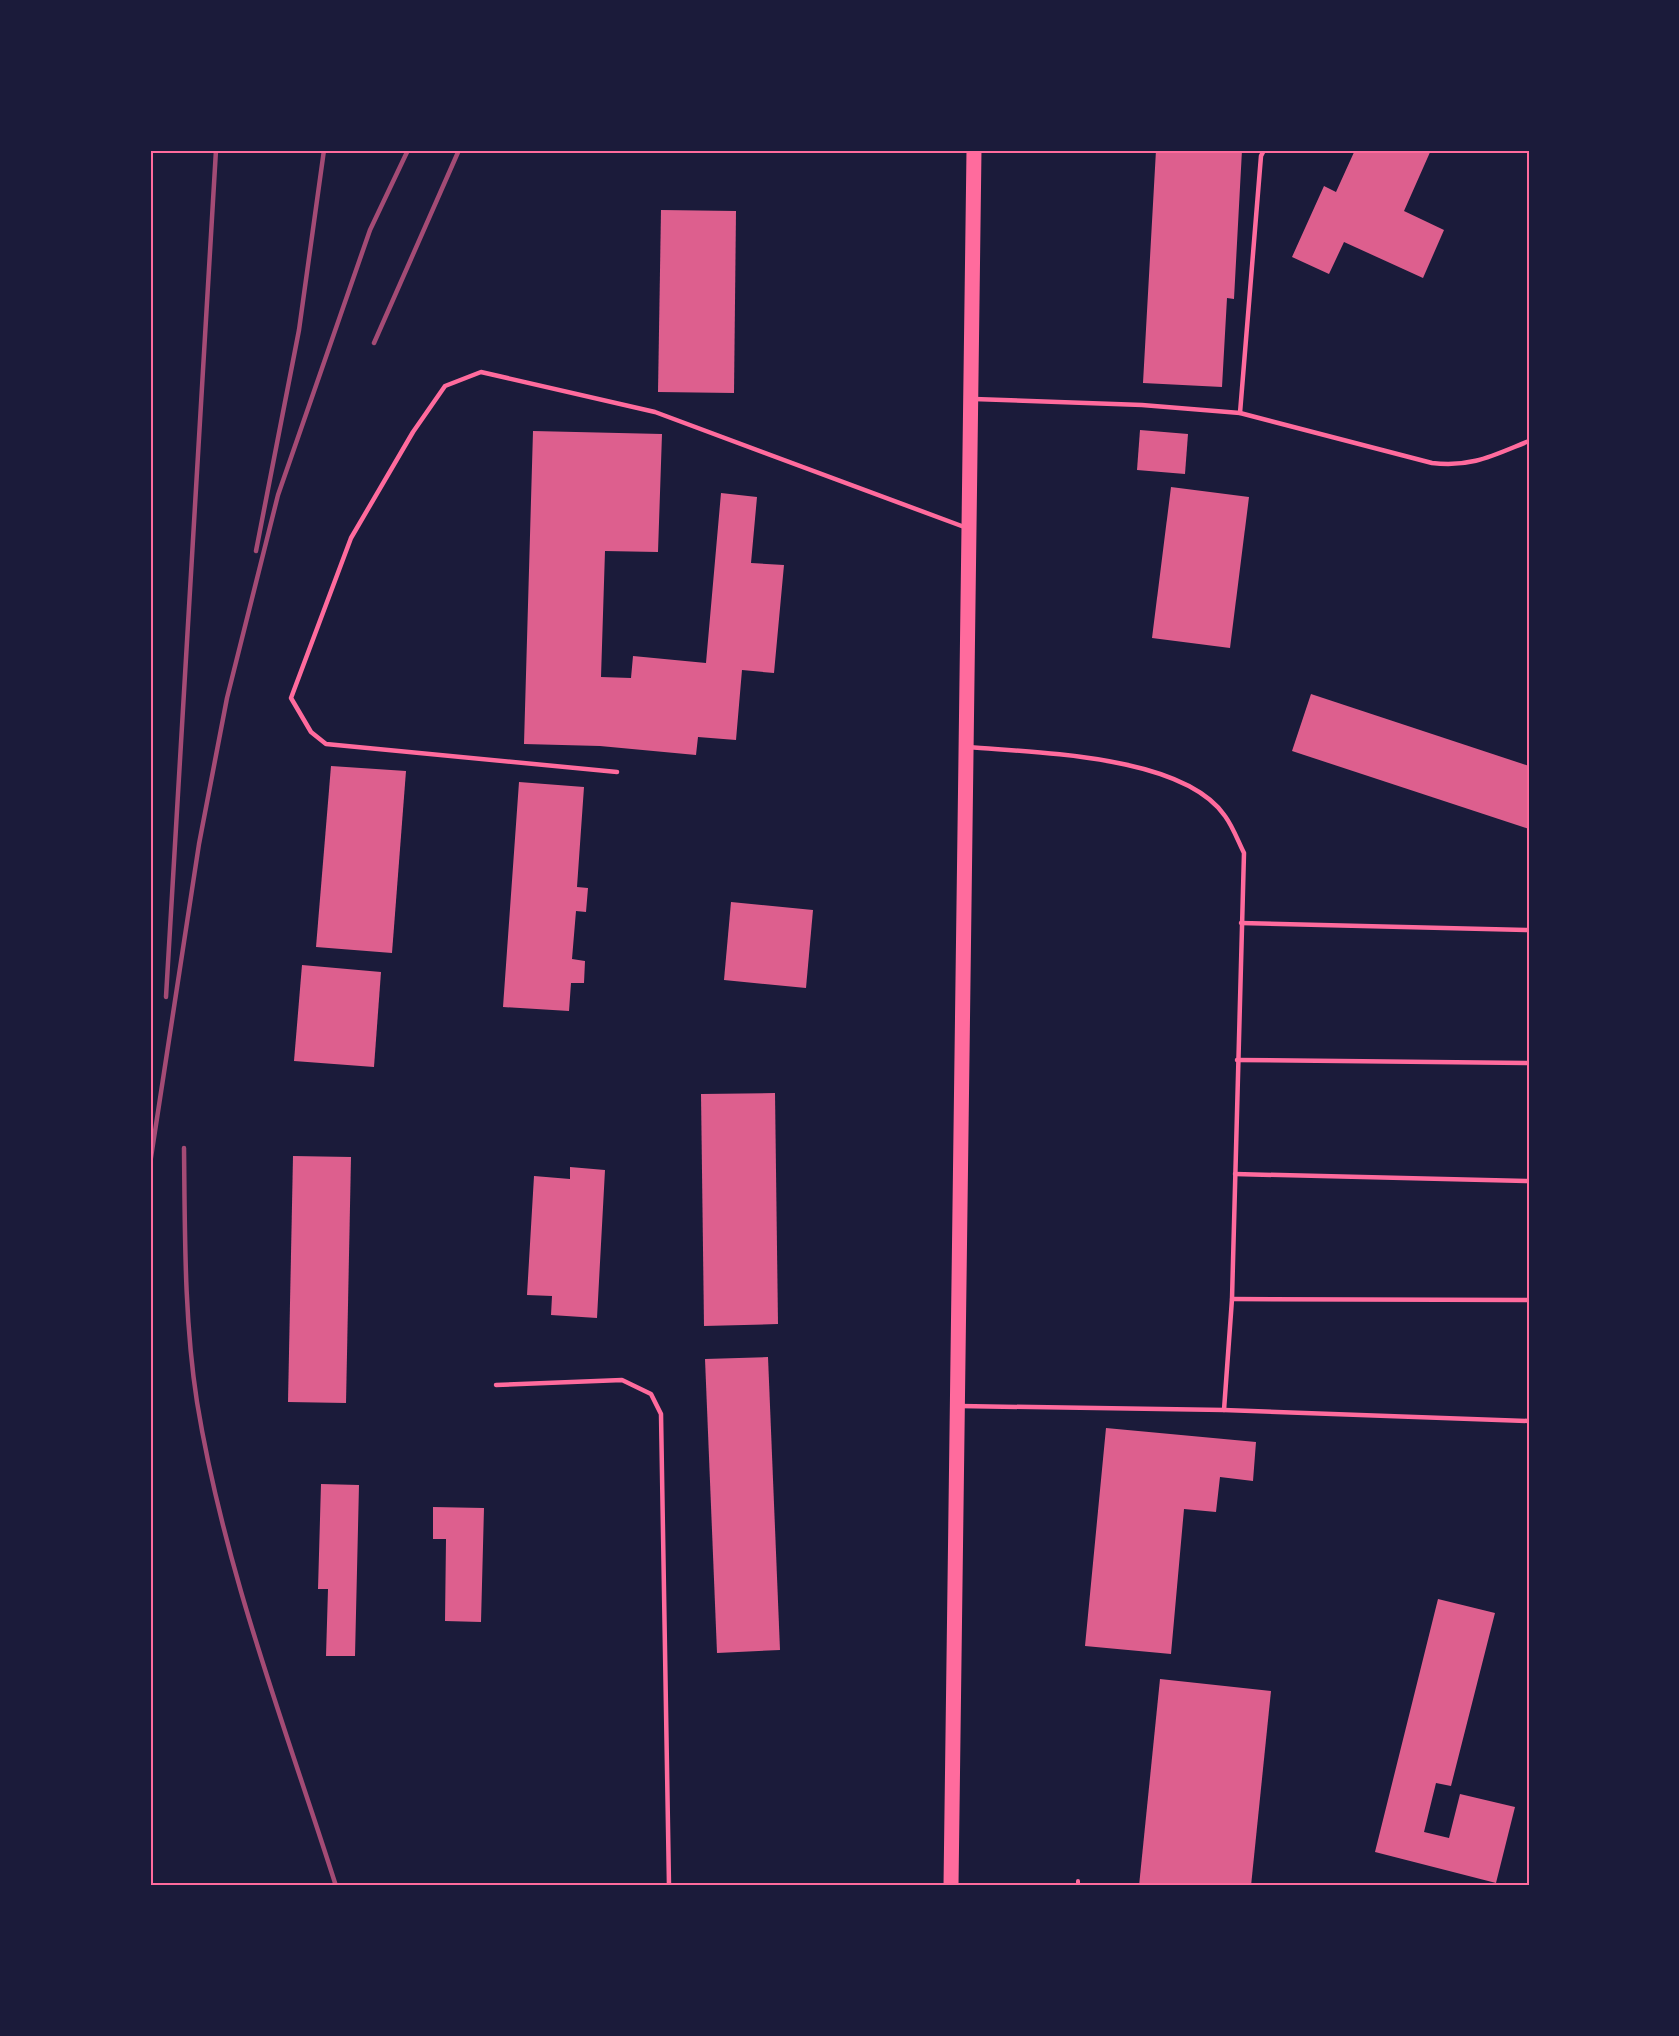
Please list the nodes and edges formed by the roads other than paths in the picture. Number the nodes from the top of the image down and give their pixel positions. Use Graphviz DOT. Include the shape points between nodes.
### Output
graph roads {
  1 [pos="974,150"];
  2 [pos="1264,150"];
  3 [pos="971,399"];
  4 [pos="1240,413"];
  5 [pos="1529,441"];
  6 [pos="969,529"];
  7 [pos="966,747"];
  8 [pos="617,772"];
  9 [pos="1241,923"];
  10 [pos="1529,930"];
  11 [pos="1237,1060"];
  12 [pos="1529,1063"];
  13 [pos="1235,1174"];
  14 [pos="1529,1181"];
  15 [pos="1232,1299"];
  16 [pos="1529,1300"];
  17 [pos="496,1385"];
  18 [pos="958,1406"];
  19 [pos="1224,1410"];
  20 [pos="1529,1421"];
  21 [pos="669,1886"];
  22 [pos="951,1886"];
  1 -- 3 [label="main road"];
  2 -- 4 [label="lane"];
  3 -- 4 [label="lane"];
  3 -- 6 [label="main road"];
  4 -- 5 [label="lane" via="1455,466 1478,462"];
  6 -- 7 [label="main road"];
  6 -- 8 [label="lane" via="655,412 481,372 445,386 413,432 351,538 291,698 311,732 326,744"];
  7 -- 9 [label="lane" via="1113,760 1176,779 1224,815 1244,853"];
  7 -- 18 [label="main road"];
  9 -- 10 [label="lane"];
  9 -- 11 [label="lane"];
  11 -- 12 [label="lane"];
  11 -- 13 [label="lane"];
  13 -- 14 [label="lane"];
  13 -- 15 [label="lane"];
  15 -- 16 [label="lane"];
  15 -- 19 [label="lane"];
  17 -- 21 [label="lane" via="622,1380 651,1394 661,1414"];
  18 -- 19 [label="lane"];
  18 -- 22 [label="main road"];
  19 -- 20 [label="lane"];
}
